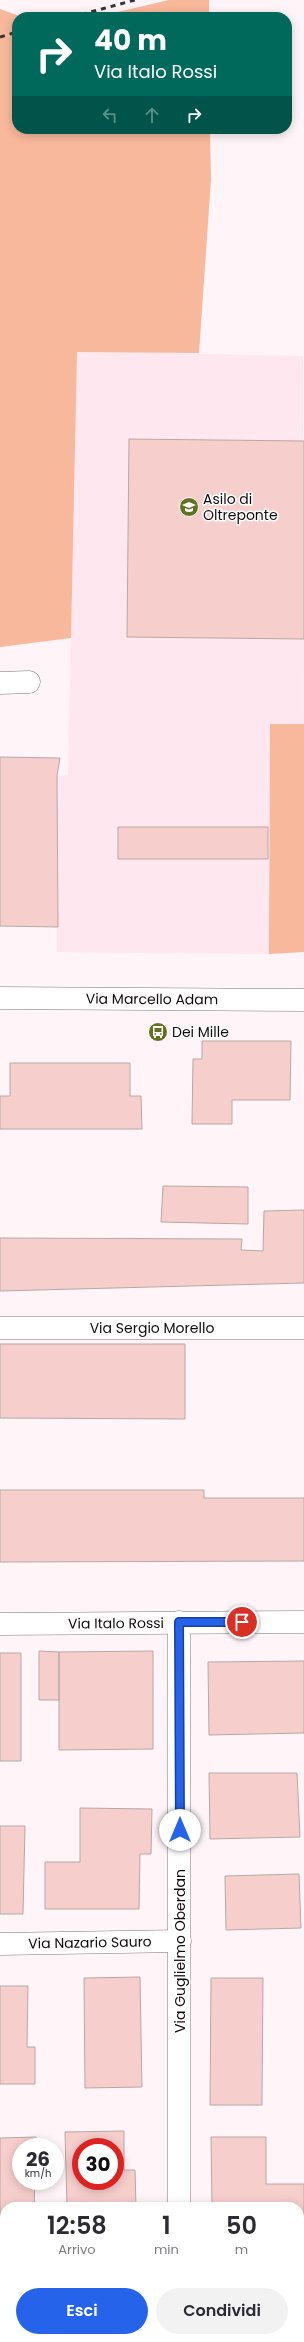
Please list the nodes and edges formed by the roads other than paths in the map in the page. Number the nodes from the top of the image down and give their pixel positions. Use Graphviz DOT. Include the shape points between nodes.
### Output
graph roads {
  1 [pos="29,682"];
  2 [pos="0,683"];
  3 [pos="0,998"];
  4 [pos="304,1000"];
  5 [pos="0,1328"];
  6 [pos="304,1328"];
  7 [pos="179,1622"];
  8 [pos="304,1622"];
  9 [pos="0,1624"];
  10 [pos="180,1942"];
  11 [pos="0,1944"];
  12 [pos="179,2202"];
  1 -- 2 [label="street"];
  3 -- 4 [label="street, Via Marcello Adam"];
  5 -- 6 [label="street, Via Sergio Morello"];
  7 -- 8 [label="street, Via Italo Rossi"];
  7 -- 9 [label="street, Via Italo Rossi"];
  7 -- 10 [label="street, Via Guglielmo Oberdan"];
  10 -- 11 [label="street, Via Nazario Sauro"];
  10 -- 12 [label="street, Via Guglielmo Oberdan"];
}
